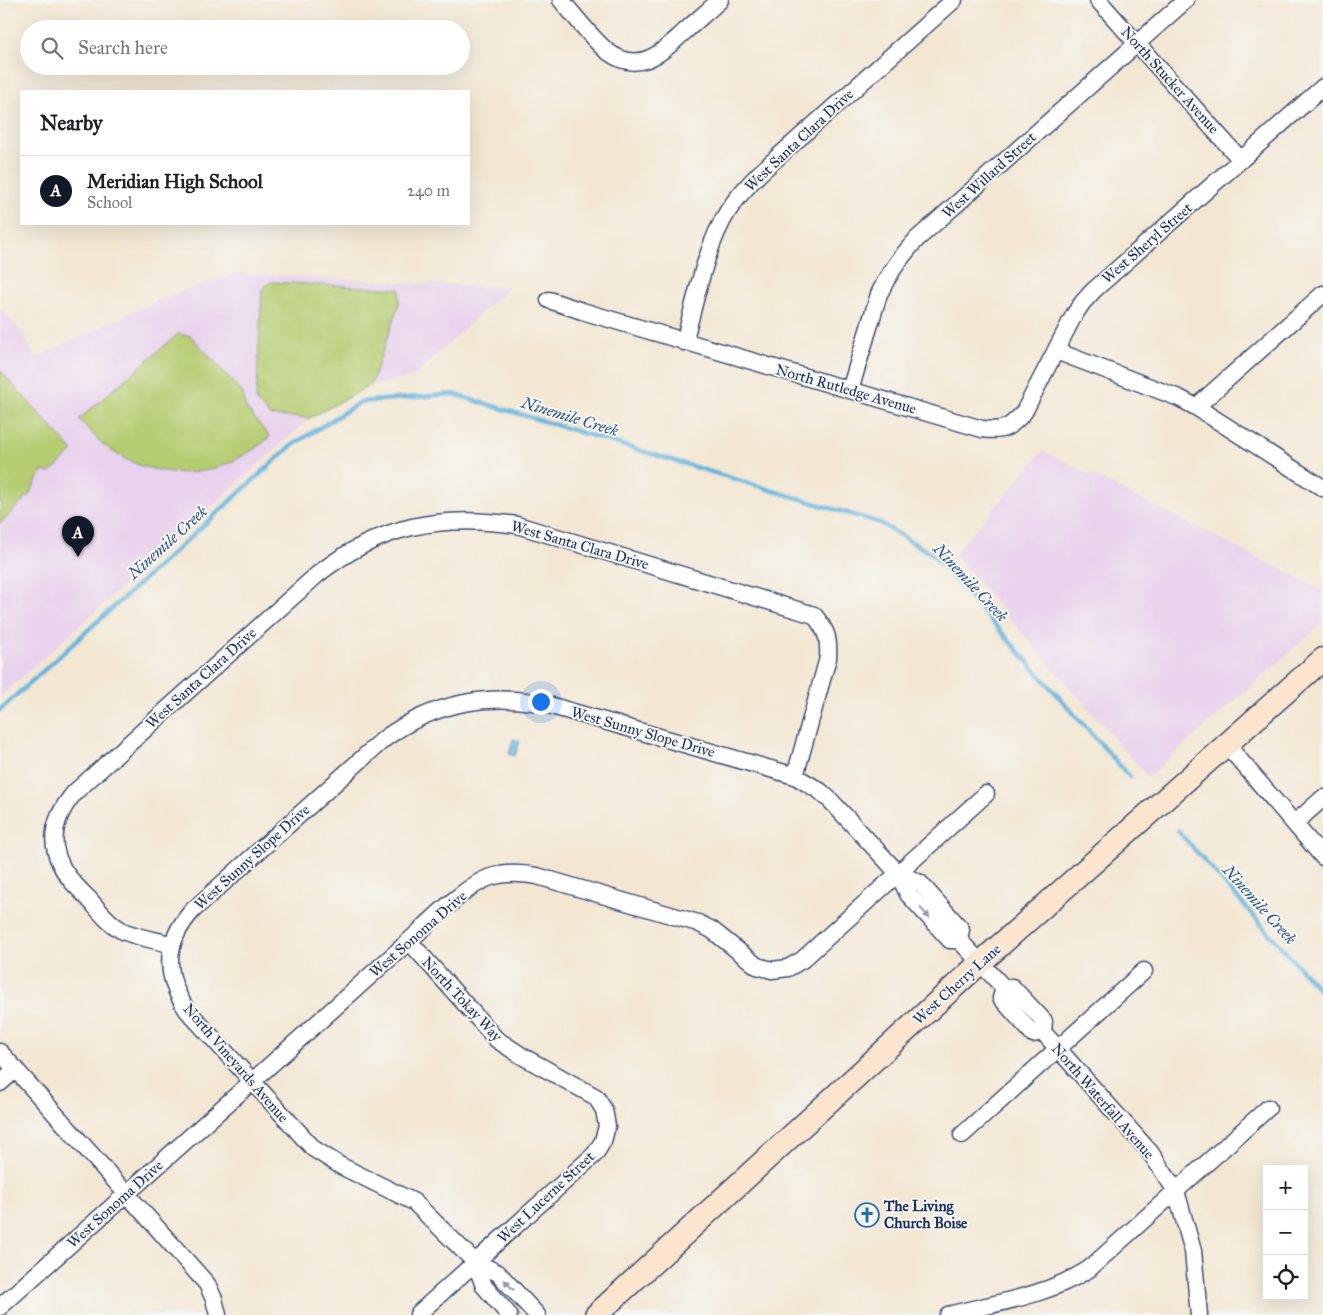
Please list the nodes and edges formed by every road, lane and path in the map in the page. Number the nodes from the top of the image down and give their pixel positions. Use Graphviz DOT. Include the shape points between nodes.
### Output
graph roads {
  1 [pos="561,0"];
  2 [pos="720,0"];
  3 [pos="954,0"];
  4 [pos="1098,0"];
  5 [pos="1186,0"];
  6 [pos="1137,44"];
  7 [pos="1323,87"];
  8 [pos="1241,160"];
  9 [pos="1323,294"];
  10 [pos="549,300"];
  11 [pos="684,342"];
  12 [pos="1056,351"];
  13 [pos="850,390"];
  14 [pos="1196,407"];
  15 [pos="1008,427"];
  16 [pos="1323,488"];
  17 [pos="1323,659"];
  18 [pos="1226,744"];
  19 [pos="795,776"];
  20 [pos="986,794"];
  21 [pos="1323,798"];
  22 [pos="1295,823"];
  23 [pos="1323,857"];
  24 [pos="898,873"];
  25 [pos="408,942"];
  26 [pos="172,944"];
  27 [pos="980,963"];
  28 [pos="1144,971"];
  29 [pos="1058,1050"];
  30 [pos="0,1052"];
  31 [pos="16,1069"];
  32 [pos="252,1082"];
  33 [pos="0,1083"];
  34 [pos="1268,1108"];
  35 [pos="607,1126"];
  36 [pos="962,1135"];
  37 [pos="1176,1191"];
  38 [pos="127,1193"];
  39 [pos="474,1262"];
  40 [pos="0,1307"];
  41 [pos="418,1314"];
  42 [pos="218,1315"];
  43 [pos="509,1315"];
  44 [pos="537,1315"];
  45 [pos="596,1315"];
  46 [pos="948,1315"];
  47 [pos="1199,1315"];
  1 -- 2 [label="street" via="606,50 620,60 636,62 661,52"];
  3 -- 11 [label="street, West Santa Clara Drive" via="743,190 728,211 711,247"];
  4 -- 6 [label="street, North Stucker Avenue"];
  5 -- 6 [label="street, West Willard Street"];
  6 -- 8 [label="street, North Stucker Avenue"];
  6 -- 13 [label="street, West Willard Street" via="902,255 879,294"];
  7 -- 8 [label="street, West Sheryl Street"];
  8 -- 12 [label="street, West Sheryl Street" via="1082,302"];
  9 -- 14 [label="street"];
  10 -- 11 [label="street, North Rutledge Avenue"];
  11 -- 13 [label="street, North Rutledge Avenue"];
  12 -- 14 [label="street"];
  12 -- 15 [label="street, West Sheryl Street" via="1024,412"];
  13 -- 15 [label="street, North Rutledge Avenue" via="982,429 998,431"];
  14 -- 16 [label="street"];
  17 -- 18 [label="main road, West Cherry Lane"];
  18 -- 22 [label="street"];
  18 -- 27 [label="main road, West Cherry Lane"];
  19 -- 24 [label="street, West Sunny Slope Drive" via="831,801"];
  19 -- 26 [label="street, West Sunny Slope Drive" via="537,702 488,699 441,708 411,721 384,739 193,910"];
  19 -- 26 [label="street, West Santa Clara Drive" via="828,658 829,642 814,615 517,525 485,520 451,520 419,525 373,540 318,574 63,805 54,835 61,866 70,879 110,922 123,931"];
  20 -- 24 [label="street, West Sonoma Drive"];
  21 -- 22 [label="street"];
  22 -- 23 [label="street"];
  24 -- 25 [label="street, West Sonoma Drive" via="802,960 788,968 772,970 757,966 712,930 698,923 521,873 505,873 476,883"];
  24 -- 27 [label="street, West Sunny Slope Drive" via="908,894 950,940 959,940"];
  25 -- 32 [label="street, West Sonoma Drive"];
  25 -- 35 [label="street, North Tokay Way" via="496,1038 596,1097 604,1110"];
  26 -- 32 [label="street, North Vineyards Avenue" via="170,967 178,997"];
  27 -- 29 [label="street, North Waterfall Avenue" via="1004,988 1001,998 1033,1034 1043,1032"];
  27 -- 45 [label="main road, West Cherry Lane"];
  28 -- 29 [label="street"];
  29 -- 36 [label="street"];
  29 -- 37 [label="street, North Waterfall Avenue" via="1150,1152"];
  30 -- 31 [label="street"];
  31 -- 33 [label="street"];
  31 -- 38 [label="street"];
  32 -- 38 [label="street, West Sonoma Drive"];
  32 -- 39 [label="street, North Vineyards Avenue" via="314,1149 414,1202"];
  34 -- 37 [label="street"];
  35 -- 39 [label="street, West Lucerne Street" via="604,1141 595,1154"];
  37 -- 46 [label="street" via="1101,1260 1075,1278 1047,1290"];
  37 -- 47 [label="street, North Waterfall Avenue" via="1193,1251"];
  38 -- 40 [label="street, West Sonoma Drive"];
  38 -- 42 [label="street" via="208,1284"];
  39 -- 41 [label="street"];
  39 -- 43 [label="street, North Vineyards Avenue" via="484,1286"];
  44 -- 39 [label="street, North Vineyards Avenue, one-way" via="498,1273"];
}
